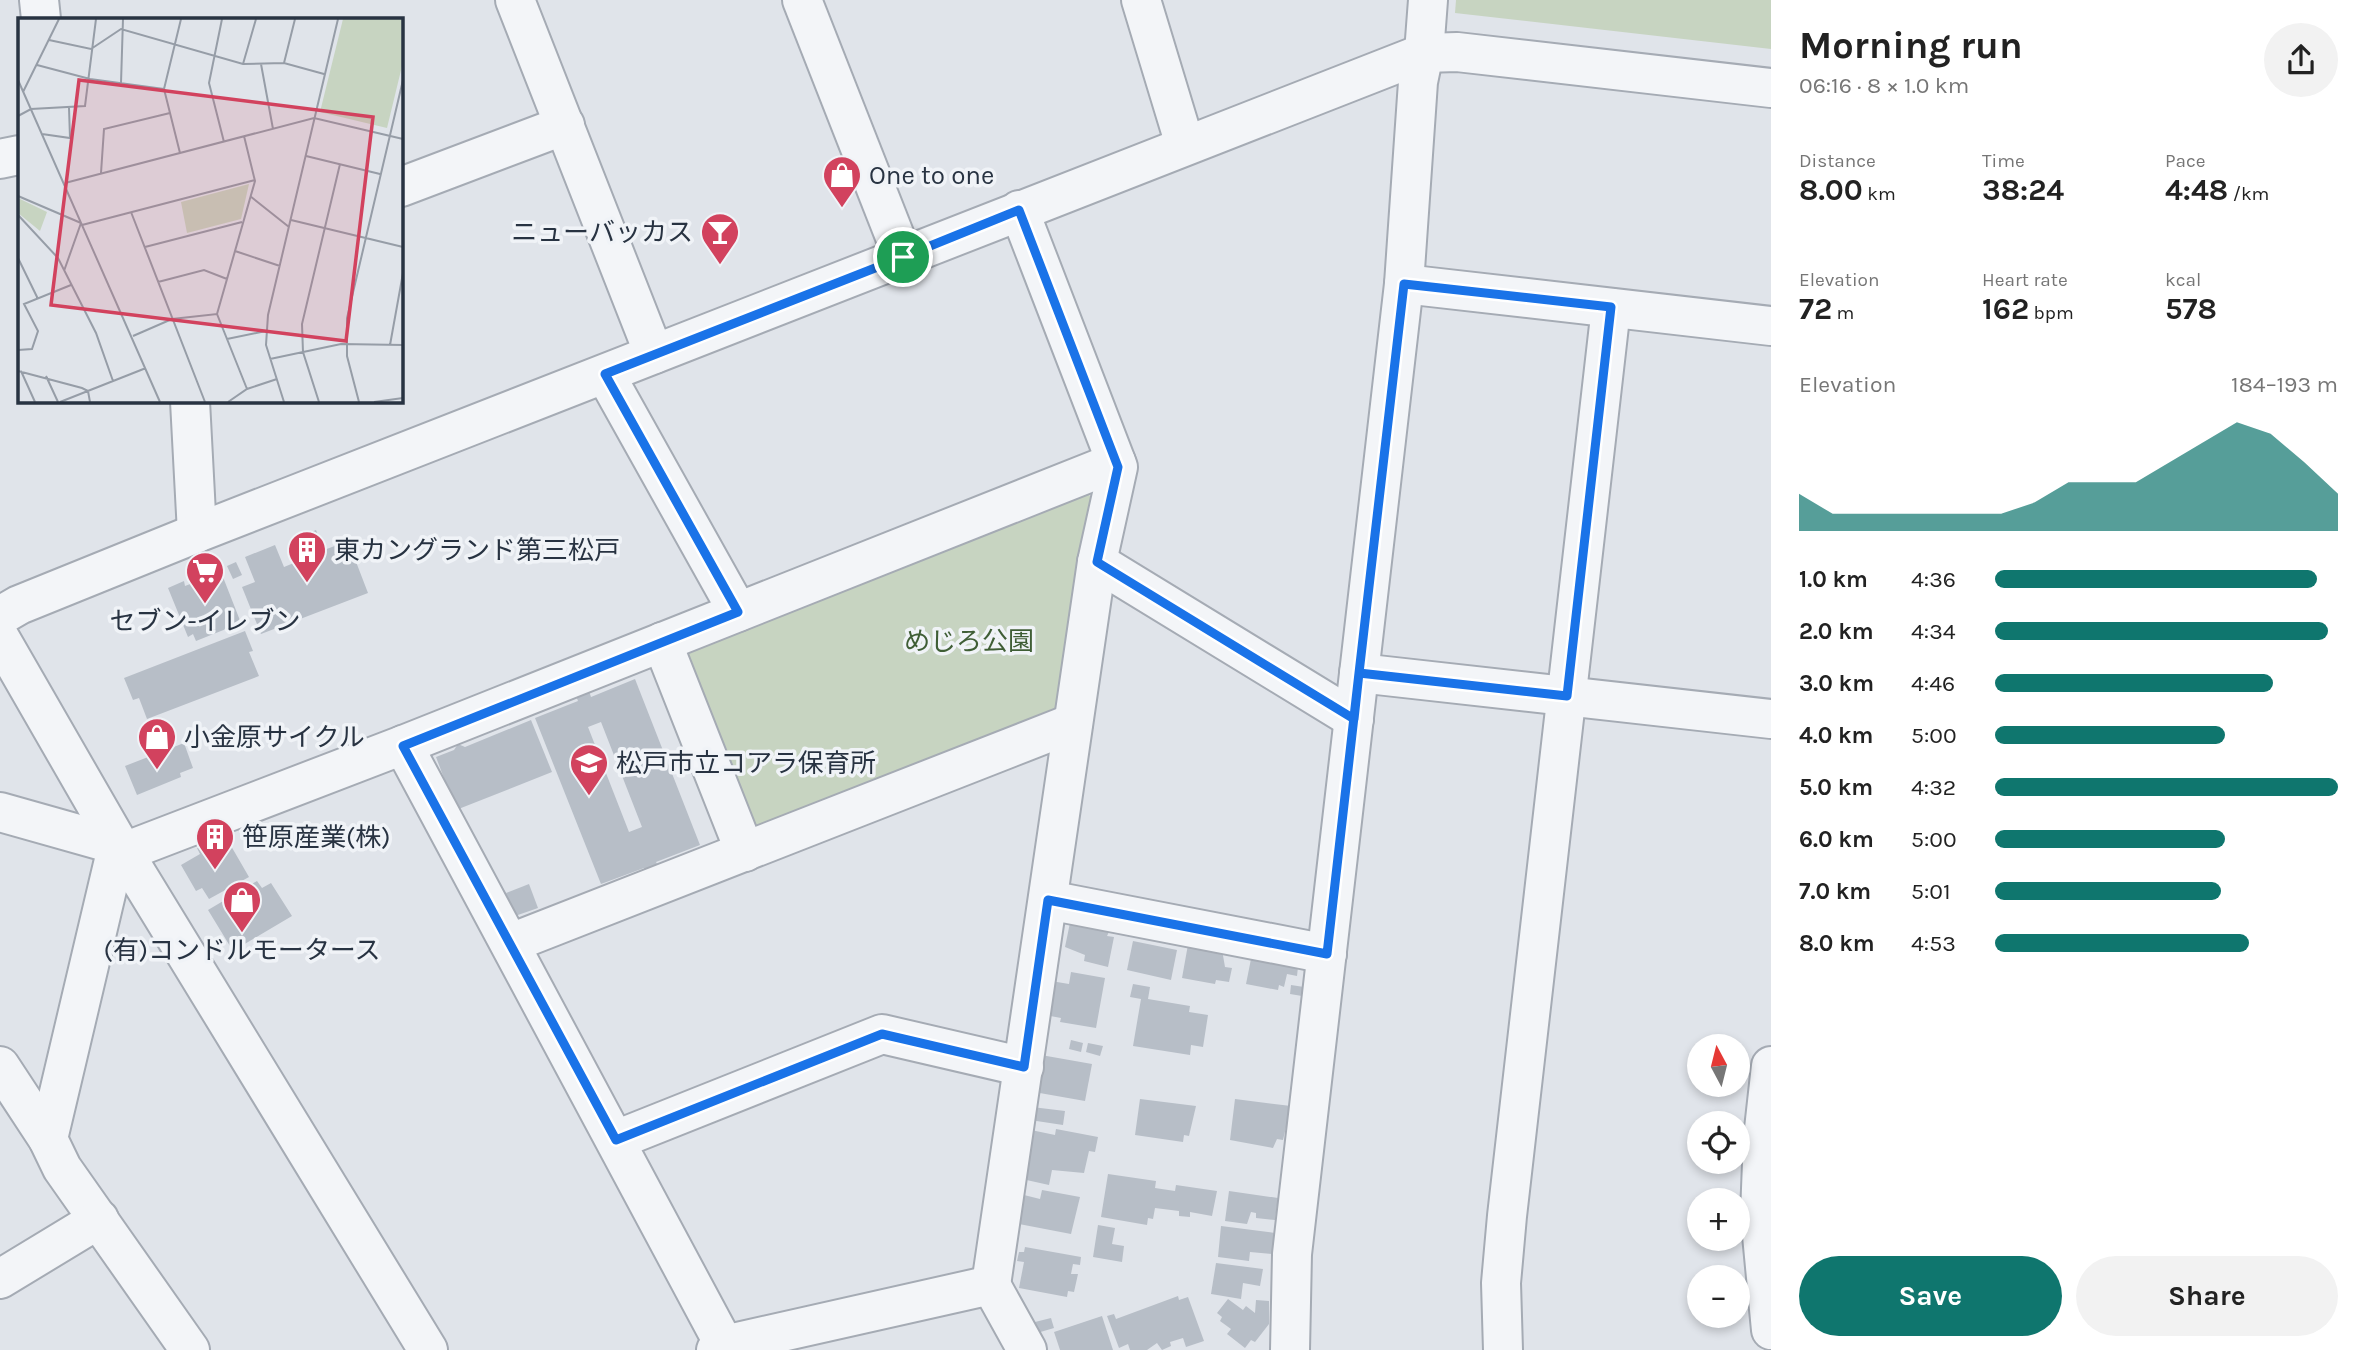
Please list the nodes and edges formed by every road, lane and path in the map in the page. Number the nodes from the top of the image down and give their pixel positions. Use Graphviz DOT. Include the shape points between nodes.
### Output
graph roads {
  1 [pos="38,0"];
  2 [pos="515,0"];
  3 [pos="802,0"];
  4 [pos="1141,0"];
  5 [pos="1428,0"];
  6 [pos="41,18"];
  7 [pos="1424,53"];
  8 [pos="1771,88"];
  9 [pos="565,125"];
  10 [pos="1185,145"];
  11 [pos="18,155"];
  12 [pos="0,159"];
  13 [pos="402,187"];
  14 [pos="1019,210"];
  15 [pos="903,257"];
  16 [pos="1404,284"];
  17 [pos="1611,307"];
  18 [pos="1771,326"];
  19 [pos="654,354"];
  20 [pos="605,374"];
  21 [pos="190,402"];
  22 [pos="1116,462"];
  23 [pos="197,533"];
  24 [pos="1097,562"];
  25 [pos="738,612"];
  26 [pos="0,616"];
  27 [pos="0,638"];
  28 [pos="662,642"];
  29 [pos="1359,673"];
  30 [pos="1567,696"];
  31 [pos="1354,719"];
  32 [pos="1771,719"];
  33 [pos="1073,723"];
  34 [pos="403,746"];
  35 [pos="0,812"];
  36 [pos="120,847"];
  37 [pos="745,852"];
  38 [pos="1048,900"];
  39 [pos="511,943"];
  40 [pos="1327,954"];
  41 [pos="0,1066"];
  42 [pos="1771,1066"];
  43 [pos="1024,1067"];
  44 [pos="48,1139"];
  45 [pos="616,1140"];
  46 [pos="99,1219"];
  47 [pos="0,1279"];
  48 [pos="991,1286"];
  49 [pos="1771,1330"];
  50 [pos="723,1348"];
  51 [pos="190,1350"];
  52 [pos="428,1350"];
  53 [pos="1027,1350"];
  54 [pos="1290,1350"];
  55 [pos="1503,1350"];
  1 -- 6 [label="street"];
  2 -- 9 [label="street"];
  3 -- 15 [label="street"];
  4 -- 10 [label="street"];
  5 -- 7 [label="street"];
  7 -- 8 [label="street" via="1457,52"];
  7 -- 10 [label="street"];
  7 -- 16 [label="street"];
  9 -- 13 [label="street"];
  9 -- 19 [label="street"];
  10 -- 14 [label="street"];
  11 -- 12 [label="street"];
  14 -- 15 [label="street"];
  14 -- 22 [label="street"];
  15 -- 19 [label="street"];
  16 -- 17 [label="street"];
  16 -- 29 [label="street"];
  17 -- 18 [label="street"];
  17 -- 30 [label="street"];
  19 -- 20 [label="street"];
  20 -- 23 [label="street"];
  20 -- 25 [label="street"];
  21 -- 23 [label="street"];
  22 -- 24 [label="street"];
  22 -- 25 [label="street"];
  23 -- 26 [label="street"];
  24 -- 31 [label="street"];
  24 -- 33 [label="street"];
  25 -- 28 [label="street"];
  27 -- 36 [label="street"];
  28 -- 34 [label="street"];
  28 -- 37 [label="street"];
  29 -- 30 [label="street"];
  29 -- 31 [label="street"];
  30 -- 32 [label="street"];
  30 -- 55 [label="street" via="1504,1243"];
  31 -- 40 [label="street"];
  33 -- 37 [label="street"];
  33 -- 38 [label="street"];
  34 -- 36 [label="street"];
  34 -- 39 [label="street"];
  35 -- 36 [label="street"];
  36 -- 44 [label="street"];
  36 -- 52 [label="street"];
  37 -- 39 [label="street"];
  38 -- 40 [label="street"];
  38 -- 43 [label="street"];
  39 -- 45 [label="street"];
  40 -- 54 [label="street" via="1292,1254"];
  41 -- 44 [label="street"];
  42 -- 49 [label="street" via="1760,1214"];
  43 -- 45 [label="street" via="882,1034"];
  43 -- 48 [label="street"];
  44 -- 46 [label="street" via="62,1168"];
  45 -- 50 [label="street"];
  46 -- 47 [label="street"];
  46 -- 51 [label="street"];
  48 -- 50 [label="street"];
  48 -- 53 [label="street"];
}
